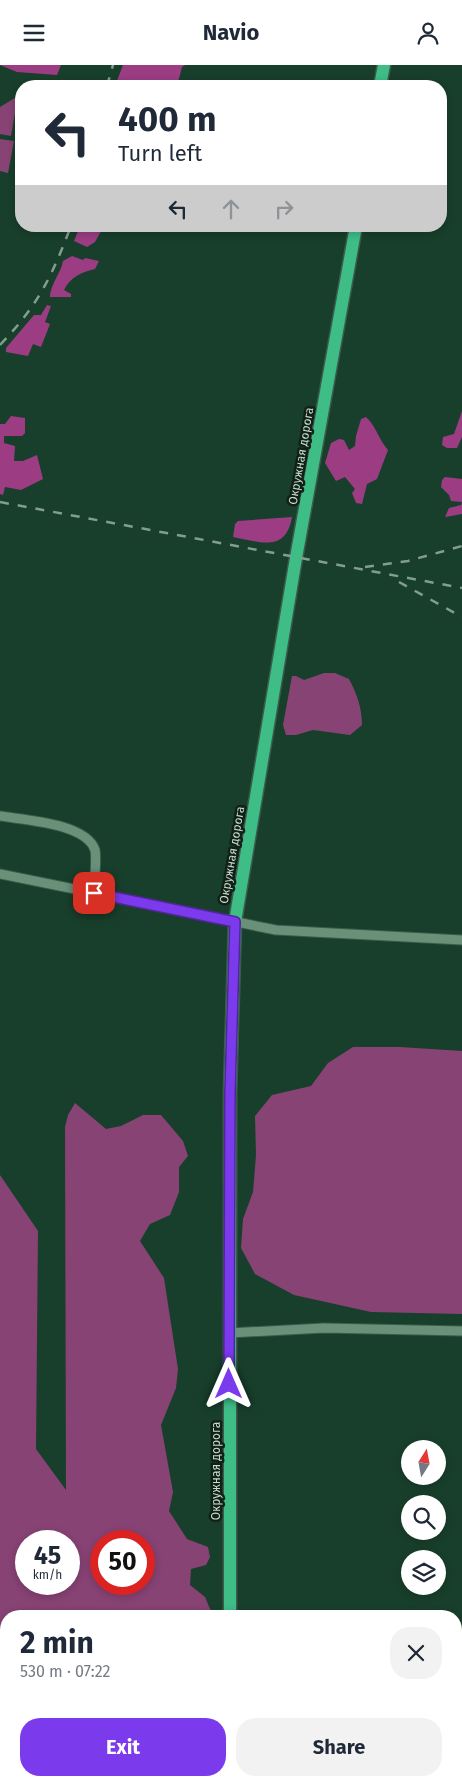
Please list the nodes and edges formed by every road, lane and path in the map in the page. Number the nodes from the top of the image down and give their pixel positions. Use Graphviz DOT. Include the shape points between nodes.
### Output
graph roads {
  1 [pos="384,65"];
  2 [pos="381,80"];
  3 [pos="355,232"];
  4 [pos="0,816"];
  5 [pos="0,874"];
  6 [pos="94,893"];
  7 [pos="235,922"];
  8 [pos="462,940"];
  9 [pos="462,1331"];
  10 [pos="229,1333"];
  11 [pos="230,1610"];
  1 -- 2 [label="main road"];
  3 -- 7 [label="main road, Окружная дорога"];
  4 -- 6 [label="street" via="75,830 87,838 95,850"];
  5 -- 6 [label="street"];
  6 -- 7 [label="street"];
  7 -- 8 [label="street" via="302,933"];
  7 -- 10 [label="main road, Окружная дорога" via="230,1092"];
  9 -- 10 [label="street" via="324,1328"];
  10 -- 11 [label="main road, Окружная дорога"];
}
